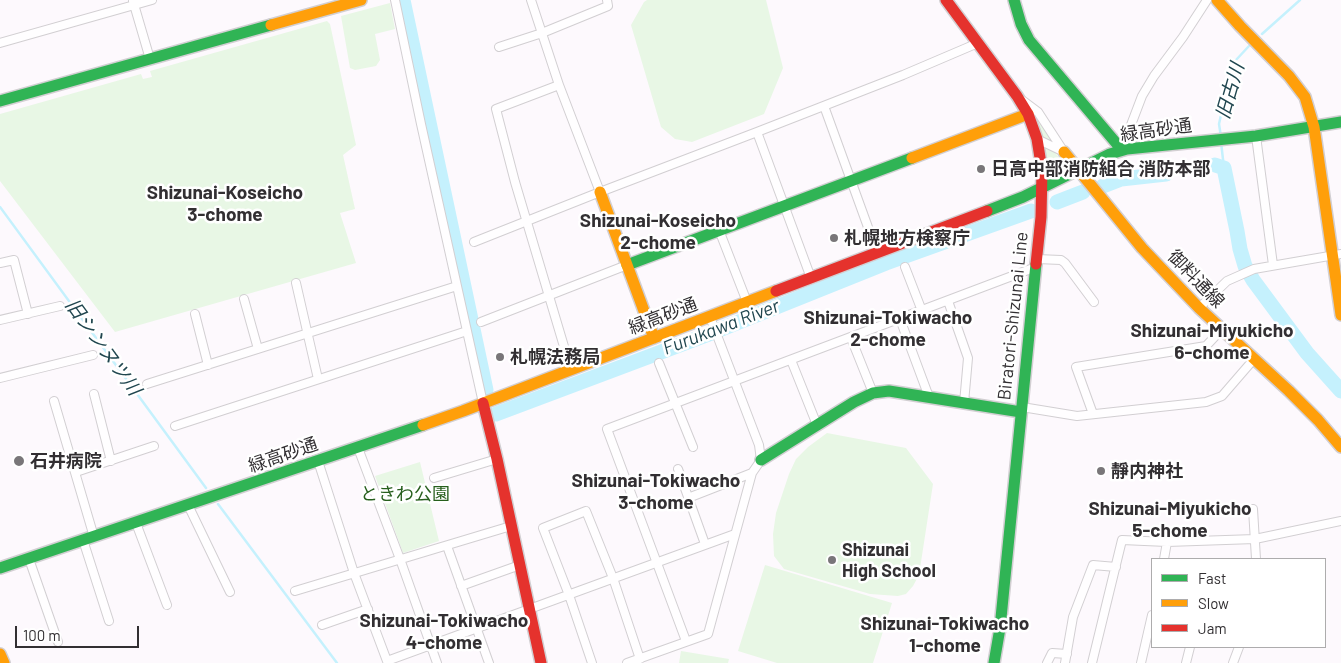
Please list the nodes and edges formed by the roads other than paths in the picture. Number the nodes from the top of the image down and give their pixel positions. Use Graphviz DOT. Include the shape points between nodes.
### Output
graph roads {
  1 [pos="152,0"];
  2 [pos="395,0"];
  3 [pos="531,0"];
  4 [pos="607,0"];
  5 [pos="946,0"];
  6 [pos="1014,0"];
  7 [pos="1207,0"];
  8 [pos="1217,0"];
  9 [pos="354,1"];
  10 [pos="133,2"];
  11 [pos="542,33"];
  12 [pos="0,43"];
  13 [pos="978,43"];
  14 [pos="499,47"];
  15 [pos="150,59"];
  16 [pos="558,85"];
  17 [pos="1017,96"];
  18 [pos="0,102"];
  19 [pos="824,106"];
  20 [pos="1028,114"];
  21 [pos="1341,122"];
  22 [pos="1314,127"];
  23 [pos="757,132"];
  24 [pos="1256,136"];
  25 [pos="1037,139"];
  26 [pos="1125,150"];
  27 [pos="1064,152"];
  28 [pos="1077,170"];
  29 [pos="852,180"];
  30 [pos="1042,188"];
  31 [pos="600,192"];
  32 [pos="784,206"];
  33 [pos="527,221"];
  34 [pos="719,230"];
  35 [pos="474,242"];
  36 [pos="877,252"];
  37 [pos="1337,255"];
  38 [pos="0,263"];
  39 [pos="1037,263"];
  40 [pos="628,265"];
  41 [pos="1273,265"];
  42 [pos="905,267"];
  43 [pos="812,278"];
  44 [pos="296,283"];
  45 [pos="457,286"];
  46 [pos="548,296"];
  47 [pos="244,299"];
  48 [pos="948,301"];
  49 [pos="747,302"];
  50 [pos="1094,302"];
  51 [pos="60,306"];
  52 [pos="1199,308"];
  53 [pos="922,311"];
  54 [pos="28,314"];
  55 [pos="195,314"];
  56 [pos="1341,315"];
  57 [pos="900,319"];
  58 [pos="0,320"];
  59 [pos="711,321"];
  60 [pos="481,322"];
  61 [pos="1221,330"];
  62 [pos="467,331"];
  63 [pos="307,334"];
  64 [pos="654,338"];
  65 [pos="851,338"];
  66 [pos="258,349"];
  67 [pos="94,355"];
  68 [pos="1254,359"];
  69 [pos="791,360"];
  70 [pos="659,363"];
  71 [pos="208,365"];
  72 [pos="571,370"];
  73 [pos="0,378"];
  74 [pos="318,379"];
  75 [pos="734,382"];
  76 [pos="147,384"];
  77 [pos="873,393"];
  78 [pos="94,394"];
  79 [pos="929,397"];
  80 [pos="54,402"];
  81 [pos="483,403"];
  82 [pos="964,403"];
  83 [pos="675,404"];
  84 [pos="1022,410"];
  85 [pos="1093,414"];
  86 [pos="817,425"];
  87 [pos="175,426"];
  88 [pos="154,446"];
  89 [pos="692,447"];
  90 [pos="1341,447"];
  91 [pos="358,448"];
  92 [pos="497,459"];
  93 [pos="761,460"];
  94 [pos="111,461"];
  95 [pos="318,461"];
  96 [pos="678,469"];
  97 [pos="76,472"];
  98 [pos="752,473"];
  99 [pos="434,478"];
  100 [pos="688,498"];
  101 [pos="188,505"];
  102 [pos="1253,509"];
  103 [pos="1341,521"];
  104 [pos="136,523"];
  105 [pos="512,526"];
  106 [pos="735,534"];
  107 [pos="89,538"];
  108 [pos="1255,538"];
  109 [pos="1166,542"];
  110 [pos="705,544"];
  111 [pos="447,546"];
  112 [pos="1164,558"];
  113 [pos="1256,558"];
  114 [pos="29,559"];
  115 [pos="400,559"];
  116 [pos="657,562"];
  117 [pos="520,565"];
  118 [pos="1116,567"];
  119 [pos="0,568"];
  120 [pos="354,573"];
  121 [pos="613,578"];
  122 [pos="461,586"];
  123 [pos="295,591"];
  124 [pos="230,592"];
  125 [pos="569,595"];
  126 [pos="168,605"];
  127 [pos="368,609"];
  128 [pos="530,610"];
  129 [pos="1151,619"];
  130 [pos="109,620"];
  131 [pos="322,624"];
  132 [pos="476,629"];
  133 [pos="686,641"];
  134 [pos="58,642"];
  135 [pos="431,645"];
  136 [pos="1190,648"];
  137 [pos="1239,648"];
  138 [pos="0,654"];
  139 [pos="1067,654"];
  140 [pos="640,659"];
  141 [pos="385,662"];
  142 [pos="4,663"];
  143 [pos="438,663"];
  144 [pos="489,663"];
  145 [pos="542,663"];
  146 [pos="592,663"];
  147 [pos="628,663"];
  148 [pos="994,663"];
  149 [pos="1047,663"];
  150 [pos="1066,663"];
  151 [pos="1092,663"];
  152 [pos="1141,663"];
  153 [pos="1186,663"];
  154 [pos="1233,663"];
  1 -- 10 [label="street"];
  2 -- 45 [label="street"];
  3 -- 11 [label="street"];
  4 -- 11 [label="street" via="608,6"];
  5 -- 13 [label="street, Biratori-Shizunai Line"];
  6 -- 26 [label="street" via="1029,40"];
  7 -- 26 [label="street" via="1142,96 1126,138"];
  8 -- 22 [label="street" via="1297,86 1308,104"];
  9 -- 15 [label="street"];
  10 -- 12 [label="street"];
  10 -- 15 [label="street"];
  11 -- 14 [label="street"];
  11 -- 16 [label="street"];
  13 -- 17 [label="street, Biratori-Shizunai Line"];
  13 -- 19 [label="street"];
  15 -- 18 [label="street"];
  16 -- 31 [label="street"];
  16 -- 33 [label="street" via="496,109"];
  17 -- 20 [label="street, Biratori-Shizunai Line"];
  17 -- 27 [label="street" via="1038,112"];
  19 -- 23 [label="street"];
  19 -- 29 [label="street"];
  20 -- 25 [label="street, Biratori-Shizunai Line"];
  20 -- 29 [label="street"];
  21 -- 22 [label="street, 緑高砂通"];
  22 -- 24 [label="street, 緑高砂通"];
  22 -- 37 [label="street"];
  23 -- 31 [label="street"];
  23 -- 32 [label="street"];
  24 -- 26 [label="street, 緑高砂通"];
  24 -- 41 [label="street"];
  25 -- 27 [label="street"];
  25 -- 30 [label="street, Biratori-Shizunai Line"];
  26 -- 28 [label="street, 緑高砂通"];
  27 -- 28 [label="street, 御料通線"];
  28 -- 30 [label="street, 緑高砂通"];
  28 -- 52 [label="street, 御料通線" via="1142,248"];
  29 -- 32 [label="street"];
  29 -- 36 [label="street"];
  30 -- 36 [label="street, 緑高砂通"];
  30 -- 39 [label="street, Biratori-Shizunai Line"];
  31 -- 33 [label="street"];
  31 -- 40 [label="street"];
  32 -- 34 [label="street"];
  32 -- 43 [label="street"];
  33 -- 35 [label="street"];
  33 -- 46 [label="street"];
  34 -- 40 [label="street"];
  34 -- 49 [label="street"];
  36 -- 43 [label="street, 緑高砂通"];
  37 -- 41 [label="street"];
  37 -- 56 [label="street"];
  38 -- 54 [label="street" via="14,260"];
  39 -- 48 [label="street"];
  39 -- 50 [label="street" via="1061,260"];
  39 -- 84 [label="street, Biratori-Shizunai Line"];
  40 -- 46 [label="street"];
  40 -- 64 [label="street"];
  41 -- 52 [label="street" via="1254,268 1227,281"];
  42 -- 53 [label="street"];
  43 -- 49 [label="street, 緑高砂通"];
  44 -- 63 [label="street"];
  45 -- 62 [label="street"];
  45 -- 63 [label="street"];
  46 -- 60 [label="street"];
  46 -- 72 [label="street"];
  47 -- 66 [label="street"];
  48 -- 53 [label="street"];
  48 -- 82 [label="street" via="968,358"];
  49 -- 59 [label="street, 緑高砂通"];
  51 -- 54 [label="street"];
  52 -- 61 [label="street, 御料通線"];
  53 -- 57 [label="street"];
  54 -- 58 [label="street"];
  55 -- 71 [label="street"];
  57 -- 65 [label="street"];
  57 -- 79 [label="street"];
  59 -- 64 [label="street, 緑高砂通"];
  59 -- 75 [label="street"];
  61 -- 68 [label="street, 御料通線"];
  61 -- 85 [label="street" via="1206,346 1076,368"];
  62 -- 74 [label="street"];
  62 -- 81 [label="street"];
  63 -- 66 [label="street"];
  63 -- 74 [label="street"];
  64 -- 72 [label="street, 緑高砂通"];
  65 -- 69 [label="street"];
  65 -- 77 [label="street"];
  66 -- 71 [label="street"];
  67 -- 73 [label="street"];
  68 -- 85 [label="street" via="1222,396 1206,402"];
  68 -- 90 [label="street, 御料通線" via="1318,420"];
  69 -- 75 [label="street"];
  69 -- 86 [label="street"];
  70 -- 83 [label="street"];
  71 -- 76 [label="street"];
  72 -- 81 [label="street, 緑高砂通"];
  74 -- 87 [label="street"];
  75 -- 83 [label="street"];
  75 -- 93 [label="street" via="759,445"];
  77 -- 79 [label="street" via="889,391"];
  77 -- 86 [label="street"];
  78 -- 94 [label="street"];
  79 -- 82 [label="street"];
  80 -- 97 [label="street"];
  81 -- 91 [label="street, 緑高砂通"];
  81 -- 92 [label="street"];
  82 -- 84 [label="street"];
  83 -- 89 [label="street"];
  83 -- 116 [label="street" via="608,429"];
  84 -- 85 [label="street" via="1077,416"];
  84 -- 148 [label="street, Biratori-Shizunai Line"];
  86 -- 93 [label="street"];
  88 -- 94 [label="street"];
  91 -- 95 [label="street, 緑高砂通"];
  91 -- 115 [label="street"];
  92 -- 99 [label="street"];
  92 -- 105 [label="street"];
  93 -- 98 [label="street"];
  94 -- 97 [label="street"];
  95 -- 101 [label="street, 緑高砂通"];
  95 -- 120 [label="street"];
  96 -- 100 [label="street"];
  97 -- 107 [label="street"];
  98 -- 100 [label="street"];
  98 -- 106 [label="street"];
  100 -- 110 [label="street"];
  101 -- 104 [label="street, 緑高砂通"];
  101 -- 124 [label="street"];
  102 -- 108 [label="street"];
  103 -- 108 [label="street"];
  104 -- 107 [label="street, 緑高砂通"];
  104 -- 126 [label="street"];
  105 -- 111 [label="street"];
  105 -- 117 [label="street"];
  106 -- 110 [label="street"];
  106 -- 133 [label="street" via="708,634"];
  107 -- 114 [label="street, 緑高砂通"];
  107 -- 130 [label="street"];
  108 -- 109 [label="street"];
  108 -- 113 [label="street"];
  109 -- 112 [label="street"];
  109 -- 118 [label="street" via="1122,540"];
  110 -- 116 [label="street"];
  111 -- 115 [label="street"];
  111 -- 122 [label="street"];
  114 -- 119 [label="street, 緑高砂通"];
  114 -- 134 [label="street"];
  115 -- 120 [label="street"];
  115 -- 135 [label="street"];
  116 -- 121 [label="street"];
  116 -- 133 [label="street"];
  117 -- 122 [label="street"];
  117 -- 128 [label="street"];
  118 -- 139 [label="street" via="1093,565 1073,617"];
  118 -- 151 [label="street"];
  120 -- 123 [label="street"];
  120 -- 127 [label="street"];
  121 -- 125 [label="street"];
  121 -- 125 [label="street" via="586,511 543,528"];
  121 -- 140 [label="street"];
  122 -- 132 [label="street"];
  125 -- 128 [label="street"];
  125 -- 146 [label="street"];
  127 -- 131 [label="street"];
  127 -- 141 [label="street"];
  128 -- 132 [label="street"];
  128 -- 145 [label="street"];
  129 -- 152 [label="street"];
  132 -- 135 [label="street"];
  132 -- 144 [label="street"];
  133 -- 140 [label="street"];
  135 -- 141 [label="street"];
  135 -- 143 [label="street"];
  136 -- 153 [label="street"];
  137 -- 154 [label="street"];
  138 -- 142 [label="street"];
  139 -- 149 [label="street" via="1052,653"];
  139 -- 150 [label="street"];
  140 -- 147 [label="street"];
}
